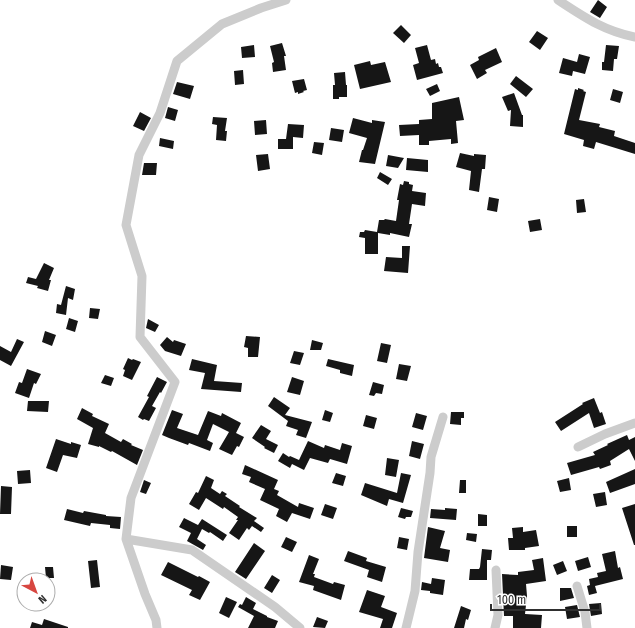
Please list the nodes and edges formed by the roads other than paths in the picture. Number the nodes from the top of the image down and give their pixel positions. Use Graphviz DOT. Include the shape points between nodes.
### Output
graph roads {
  1 [pos="286,0"];
  2 [pos="558,0"];
  3 [pos="635,37"];
  4 [pos="443,417"];
  5 [pos="635,423"];
  6 [pos="578,447"];
  7 [pos="126,539"];
  8 [pos="496,570"];
  9 [pos="577,586"];
  10 [pos="157,628"];
  11 [pos="300,628"];
  12 [pos="406,628"];
  13 [pos="495,628"];
  14 [pos="587,628"];
  1 -- 7 [label="street" via="222,24 177,61 160,113 139,155 126,225 142,276 140,337 175,382 132,498"];
  2 -- 3 [label="street" via="594,23"];
  4 -- 12 [label="street" via="431,457 415,591"];
  5 -- 6 [label="street"];
  7 -- 10 [label="street"];
  7 -- 11 [label="street" via="192,550 275,607"];
  8 -- 13 [label="street" via="498,615"];
  9 -- 14 [label="street"];
}
